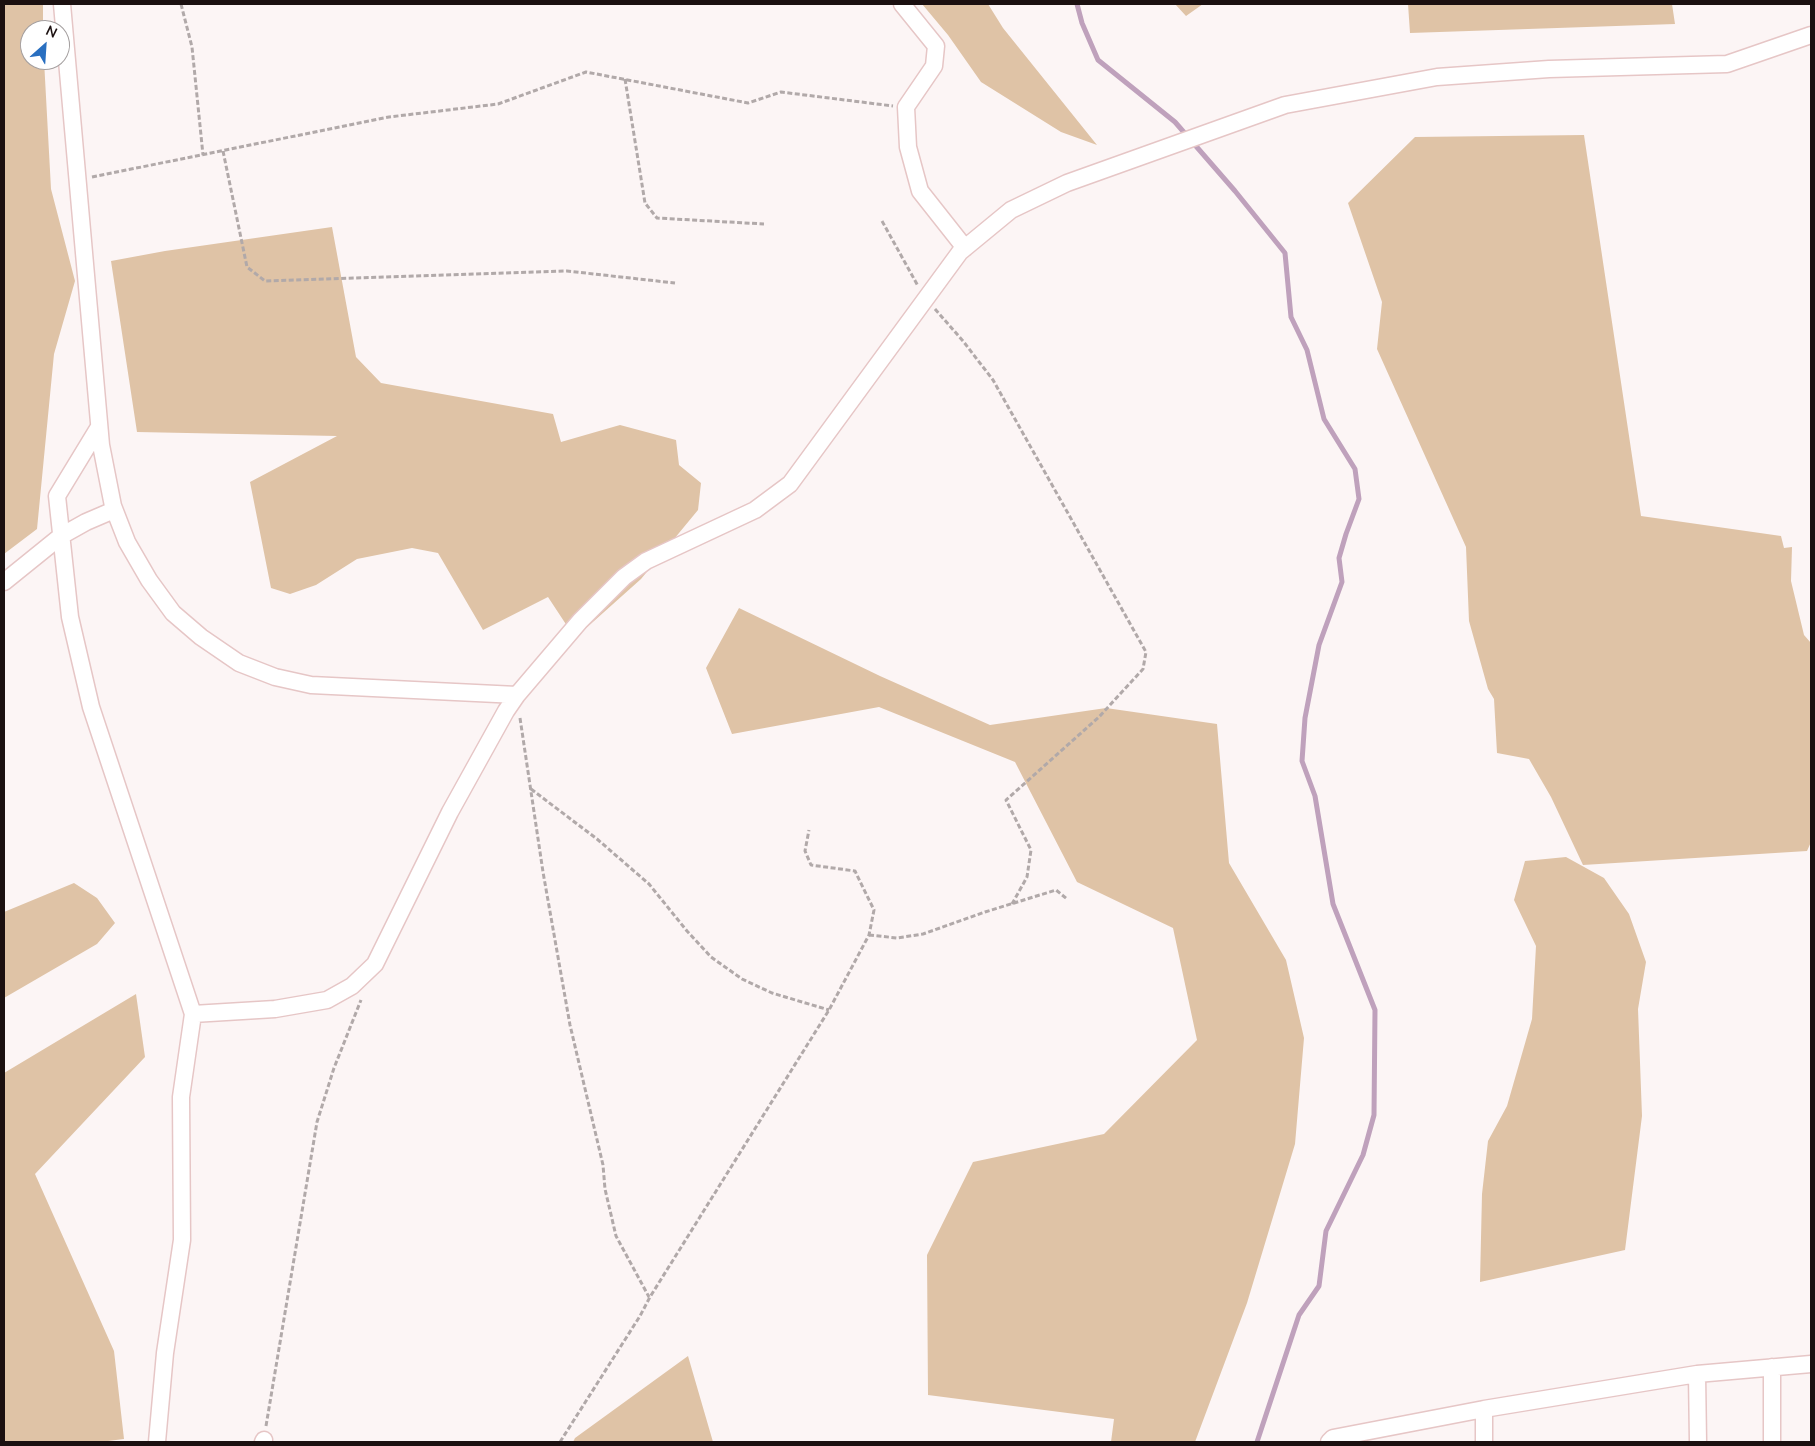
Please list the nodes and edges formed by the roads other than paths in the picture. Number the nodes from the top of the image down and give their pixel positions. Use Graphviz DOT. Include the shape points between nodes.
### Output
graph roads {
  1 [pos="62,4"];
  2 [pos="902,4"];
  3 [pos="1811,35"];
  4 [pos="965,248"];
  5 [pos="99,427"];
  6 [pos="114,510"];
  7 [pos="61,536"];
  8 [pos="4,582"];
  9 [pos="518,694"];
  10 [pos="193,1014"];
  11 [pos="1811,1364"];
  12 [pos="1772,1367"];
  13 [pos="1697,1374"];
  14 [pos="1484,1409"];
  15 [pos="157,1442"];
  16 [pos="1329,1442"];
  17 [pos="1484,1442"];
  18 [pos="1698,1442"];
  19 [pos="1772,1442"];
  1 -- 5 [label="street"];
  2 -- 4 [label="street" via="936,46 934,66 906,107 908,147 920,191"];
  3 -- 4 [label="street" via="1727,64 1549,69 1437,77 1285,105 1066,183 1011,210"];
  4 -- 9 [label="street" via="790,484 755,510 646,561 624,577 580,621"];
  5 -- 6 [label="street"];
  5 -- 7 [label="street" via="57,496"];
  6 -- 7 [label="street"];
  6 -- 9 [label="street" via="127,542 149,580 174,613 201,637 239,663 311,686"];
  7 -- 8 [label="street"];
  7 -- 10 [label="street" via="70,617 91,707"];
  9 -- 10 [label="street" via="450,812 375,964 352,986 327,1000 275,1009"];
  10 -- 15 [label="street" via="181,1097 182,1240 165,1354"];
  11 -- 12 [label="street"];
  12 -- 13 [label="street"];
  12 -- 19 [label="street"];
  13 -- 14 [label="street"];
  13 -- 18 [label="street"];
  14 -- 16 [label="street" via="1333,1438"];
  14 -- 17 [label="street"];
}
